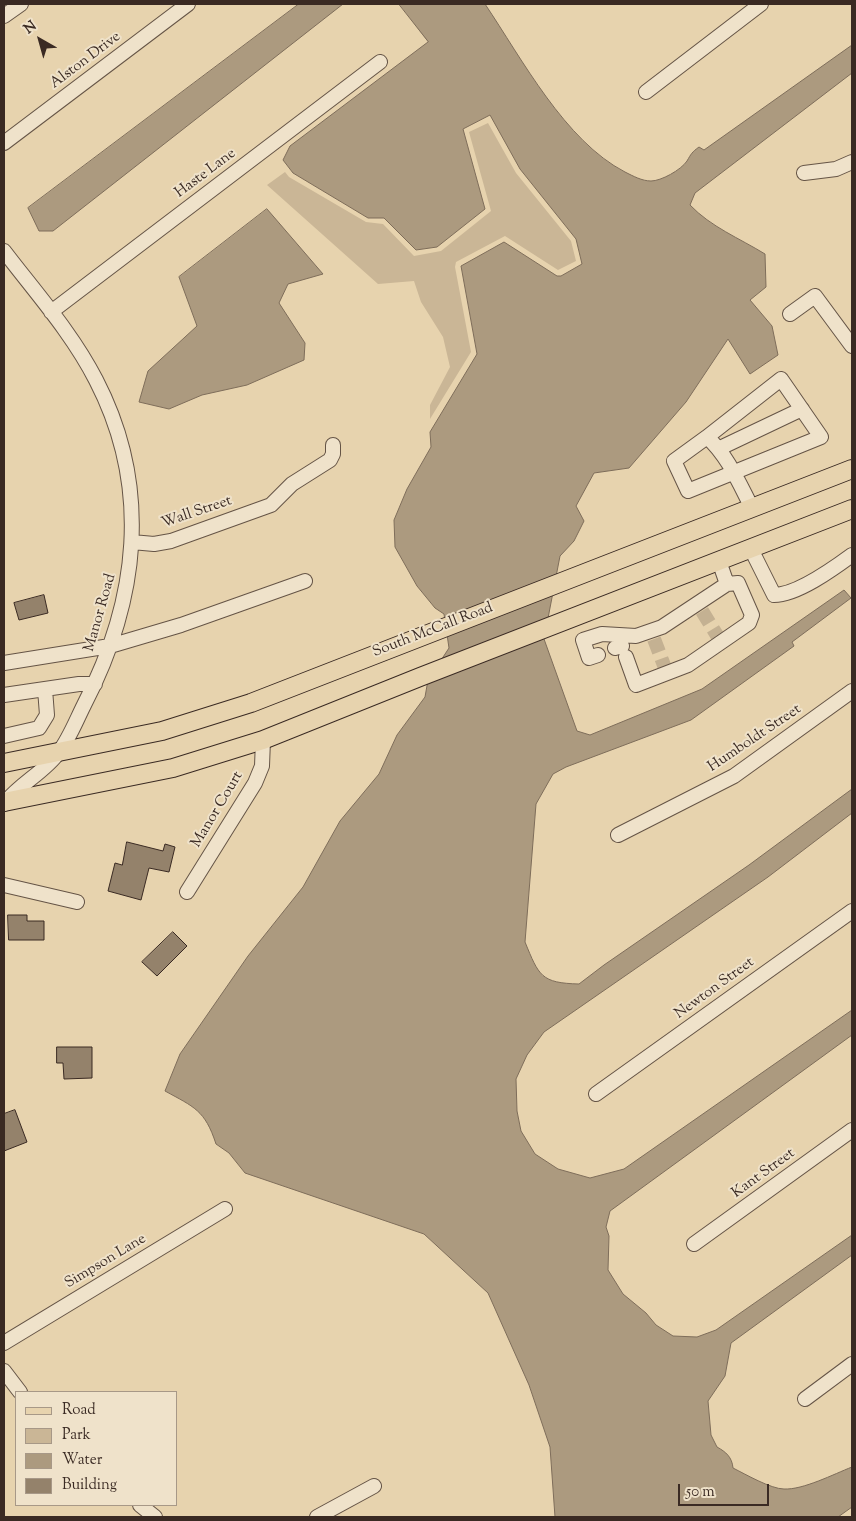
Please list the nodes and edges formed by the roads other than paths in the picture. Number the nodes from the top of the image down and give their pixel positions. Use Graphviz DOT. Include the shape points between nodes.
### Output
graph roads {
  1 [pos="20,4"];
  2 [pos="188,4"];
  3 [pos="761,4"];
  4 [pos="4,16"];
  5 [pos="380,62"];
  6 [pos="646,92"];
  7 [pos="4,143"];
  8 [pos="852,162"];
  9 [pos="804,173"];
  10 [pos="4,251"];
  11 [pos="51,312"];
  12 [pos="790,314"];
  13 [pos="852,346"];
  14 [pos="802,409"];
  15 [pos="707,437"];
  16 [pos="332,445"];
  17 [pos="720,448"];
  18 [pos="852,469"];
  19 [pos="734,474"];
  20 [pos="752,508"];
  21 [pos="852,509"];
  22 [pos="132,542"];
  23 [pos="751,549"];
  24 [pos="852,555"];
  25 [pos="719,561"];
  26 [pos="305,581"];
  27 [pos="727,584"];
  28 [pos="110,646"];
  29 [pos="621,647"];
  30 [pos="598,655"];
  31 [pos="4,663"];
  32 [pos="95,684"];
  33 [pos="45,689"];
  34 [pos="852,691"];
  35 [pos="4,695"];
  36 [pos="4,736"];
  37 [pos="263,740"];
  38 [pos="59,753"];
  39 [pos="4,763"];
  40 [pos="4,803"];
  41 [pos="618,835"];
  42 [pos="4,885"];
  43 [pos="188,892"];
  44 [pos="77,902"];
  45 [pos="852,911"];
  46 [pos="596,1094"];
  47 [pos="852,1130"];
  48 [pos="225,1210"];
  49 [pos="694,1244"];
  50 [pos="4,1343"];
  51 [pos="852,1364"];
  52 [pos="4,1371"];
  53 [pos="19,1391"];
  54 [pos="805,1399"];
  55 [pos="374,1486"];
  56 [pos="141,1506"];
  57 [pos="155,1517"];
  58 [pos="317,1517"];
  1 -- 4 [label="street"];
  2 -- 7 [label="street, Alston Drive"];
  3 -- 6 [label="street"];
  5 -- 11 [label="street, Haste Lane"];
  8 -- 9 [label="street" via="836,169"];
  10 -- 11 [label="street, Manor Road"];
  11 -- 22 [label="street, Manor Road" via="84,358 117,430 128,481"];
  12 -- 13 [label="street" via="815,296"];
  14 -- 15 [label="street" via="781,379"];
  14 -- 17 [label="street"];
  14 -- 19 [label="street" via="822,437"];
  15 -- 17 [label="street"];
  15 -- 19 [label="street" via="674,461 688,491"];
  16 -- 22 [label="street, Wall Street" via="330,460 292,484 271,505 171,541 154,544"];
  17 -- 19 [label="street"];
  18 -- 20 [label="main road, South McCall Road"];
  19 -- 20 [label="street"];
  20 -- 38 [label="main road, South McCall Road" via="251,703 162,731"];
  21 -- 23 [label="main road"];
  22 -- 28 [label="street, Manor Road" via="127,590"];
  23 -- 24 [label="street" via="774,595 784,595 833,570"];
  23 -- 25 [label="main road"];
  25 -- 27 [label="street"];
  25 -- 37 [label="main road"];
  26 -- 28 [label="street" via="181,625"];
  27 -- 29 [label="street" via="700,607 653,635 636,636"];
  27 -- 29 [label="street" via="738,583 752,615 748,623 720,639 688,665 666,670 636,685"];
  28 -- 31 [label="street"];
  28 -- 32 [label="street, Manor Road"];
  29 -- 30 [label="street" via="602,634 583,640 589,658"];
  32 -- 33 [label="street"];
  32 -- 38 [label="street, Manor Road"];
  33 -- 35 [label="street"];
  33 -- 36 [label="street" via="47,715 39,728"];
  34 -- 41 [label="street, Humboldt Street" via="734,776"];
  37 -- 40 [label="main road" via="173,768"];
  37 -- 43 [label="street, Manor Court" via="262,766 255,783"];
  38 -- 39 [label="main road, South McCall Road"];
  38 -- 40 [label="street, Manor Road"];
  42 -- 44 [label="street"];
  45 -- 46 [label="street, Newton Street"];
  47 -- 49 [label="street, Kant Street"];
  48 -- 50 [label="street, Simpson Lane"];
  51 -- 54 [label="street"];
  52 -- 53 [label="street"];
  55 -- 58 [label="street"];
  56 -- 57 [label="street"];
}
